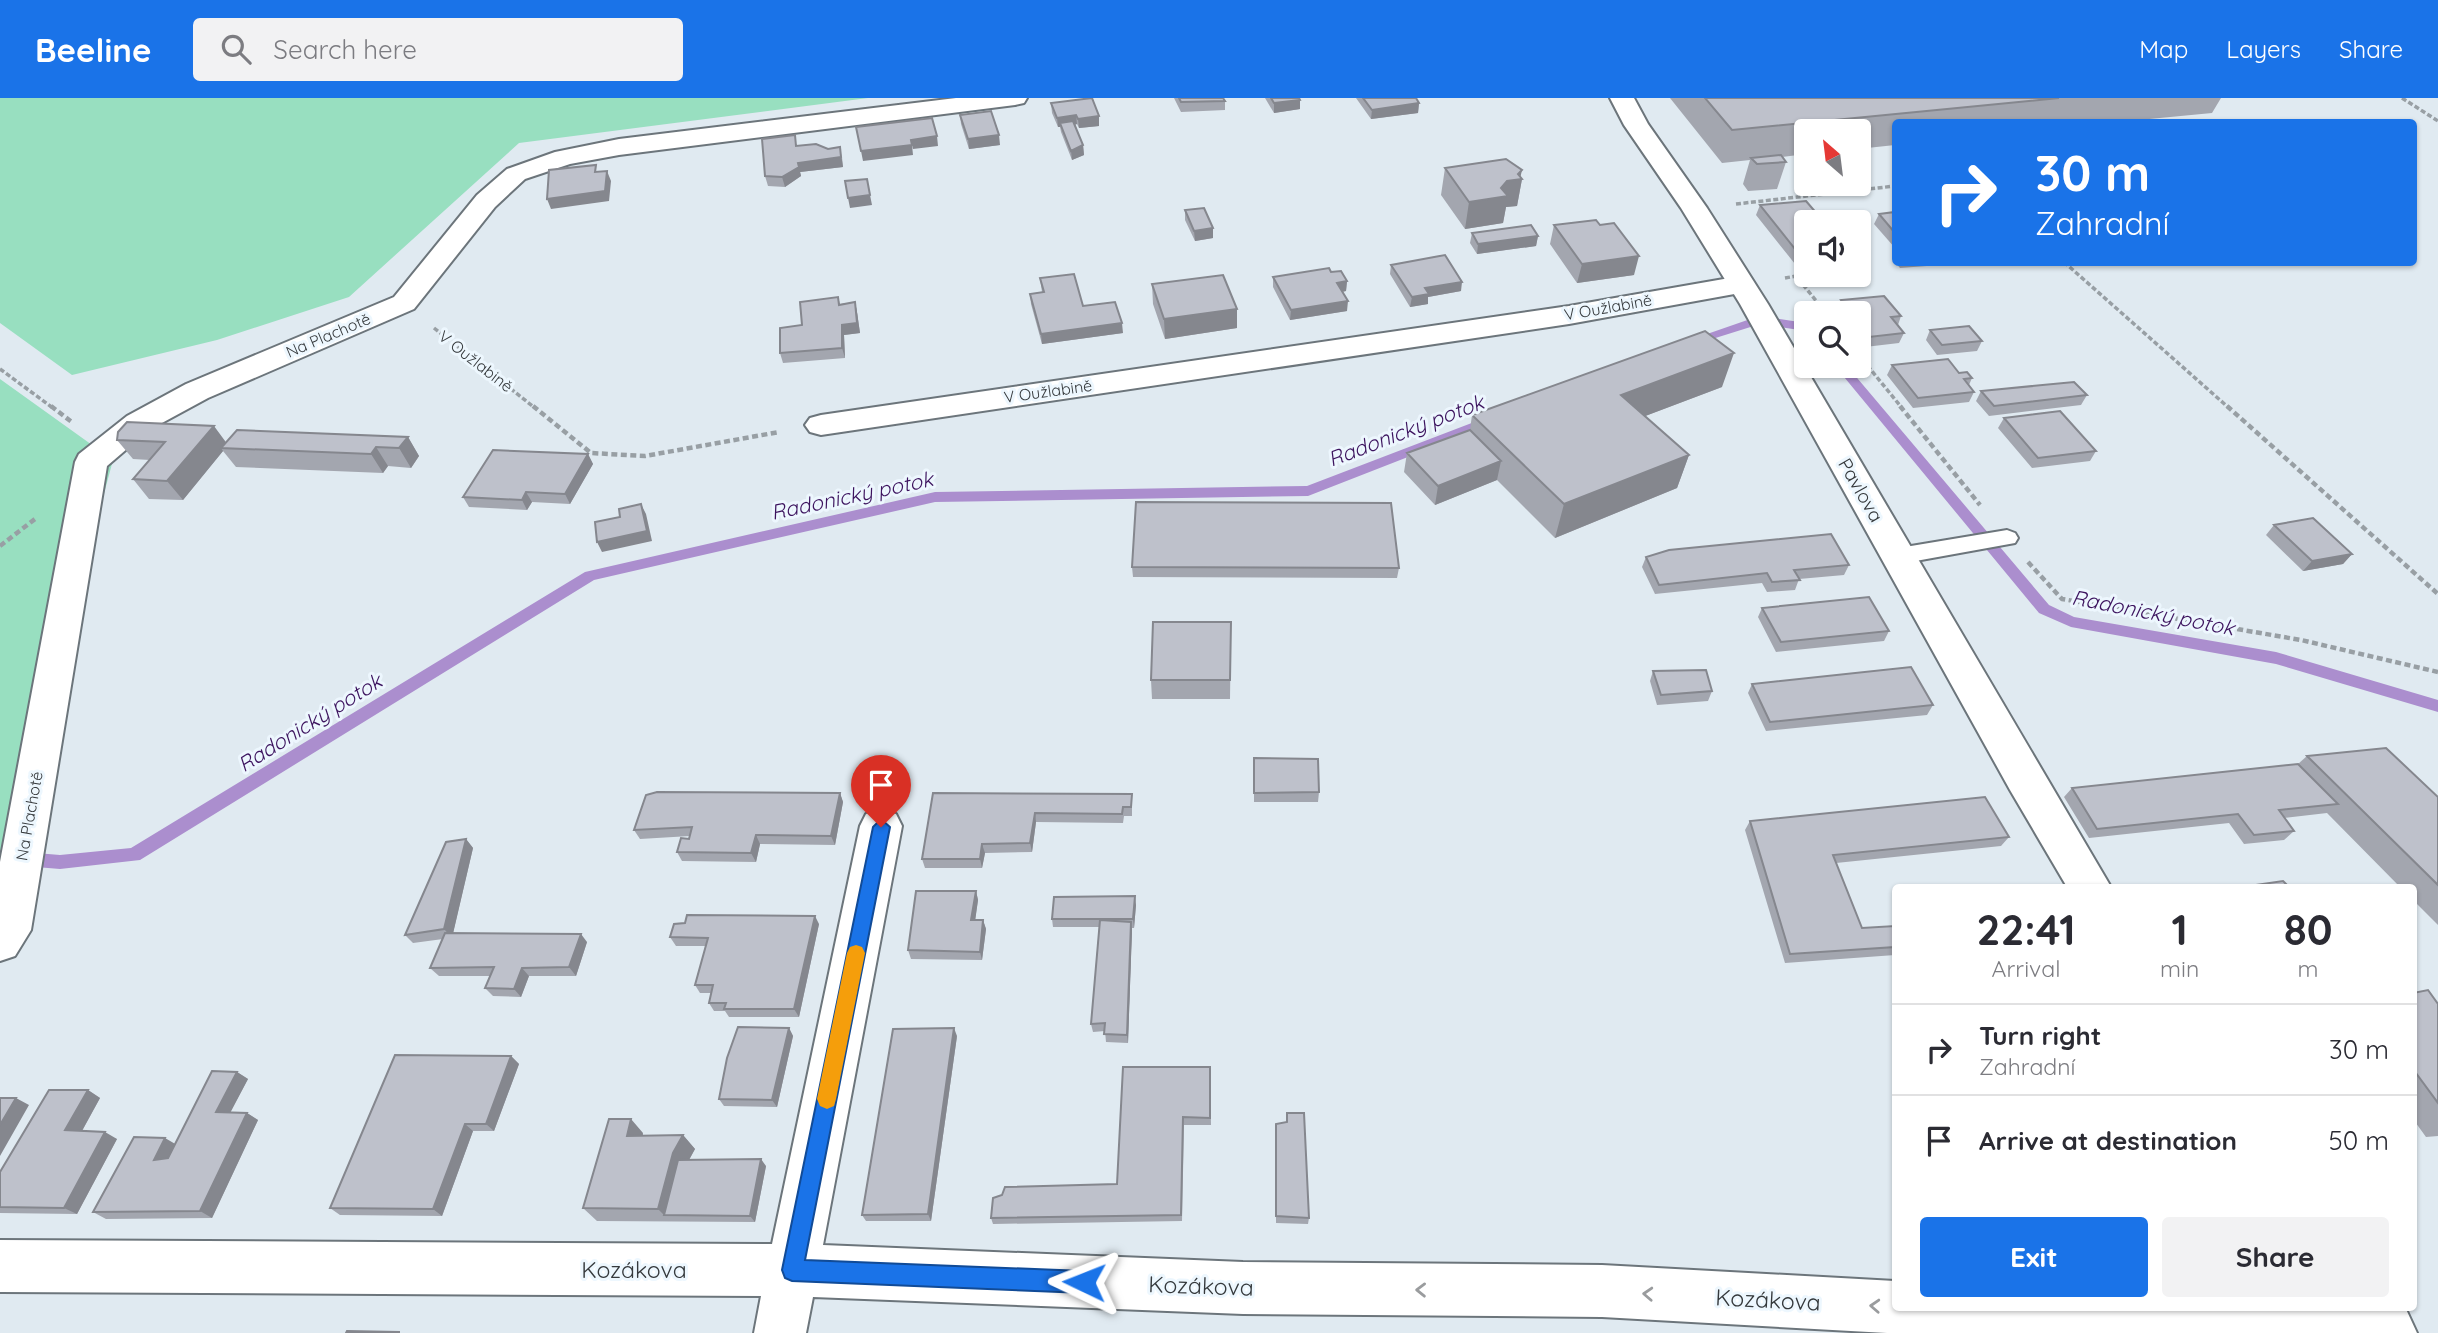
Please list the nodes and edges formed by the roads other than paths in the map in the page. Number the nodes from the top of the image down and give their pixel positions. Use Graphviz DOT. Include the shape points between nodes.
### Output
graph roads {
  1 [pos="1015,98"];
  2 [pos="1622,98"];
  3 [pos="1747,294"];
  4 [pos="821,425"];
  5 [pos="2005,539"];
  6 [pos="1899,556"];
  7 [pos="881,827"];
  8 [pos="2088,884"];
  9 [pos="0,942"];
  10 [pos="0,1266"];
  11 [pos="792,1270"];
  12 [pos="1892,1307"];
  13 [pos="1962,1311"];
  14 [pos="2377,1311"];
  15 [pos="780,1333"];
  16 [pos="2359,1333"];
  17 [pos="2391,1333"];
  1 -- 9 [label="street, Na Plachotě" via="620,147 564,157 516,174 404,303 197,391 138,423 91,462 9,930"];
  2 -- 3 [label="street, Pavlova"];
  3 -- 4 [label="street, V Oužlabině" via="1555,317"];
  3 -- 6 [label="street, Pavlova"];
  5 -- 6 [label="lane"];
  6 -- 8 [label="street, Pavlova"];
  7 -- 11 [label="street"];
  10 -- 11 [label="street, Kozákova"];
  12 -- 11 [label="street, Kozákova, one-way" via="1602,1291 1243,1288"];
  11 -- 15 [label="street"];
  16 -- 13 [label="street, Kozákova, one-way"];
  14 -- 17 [label="street"];
}
